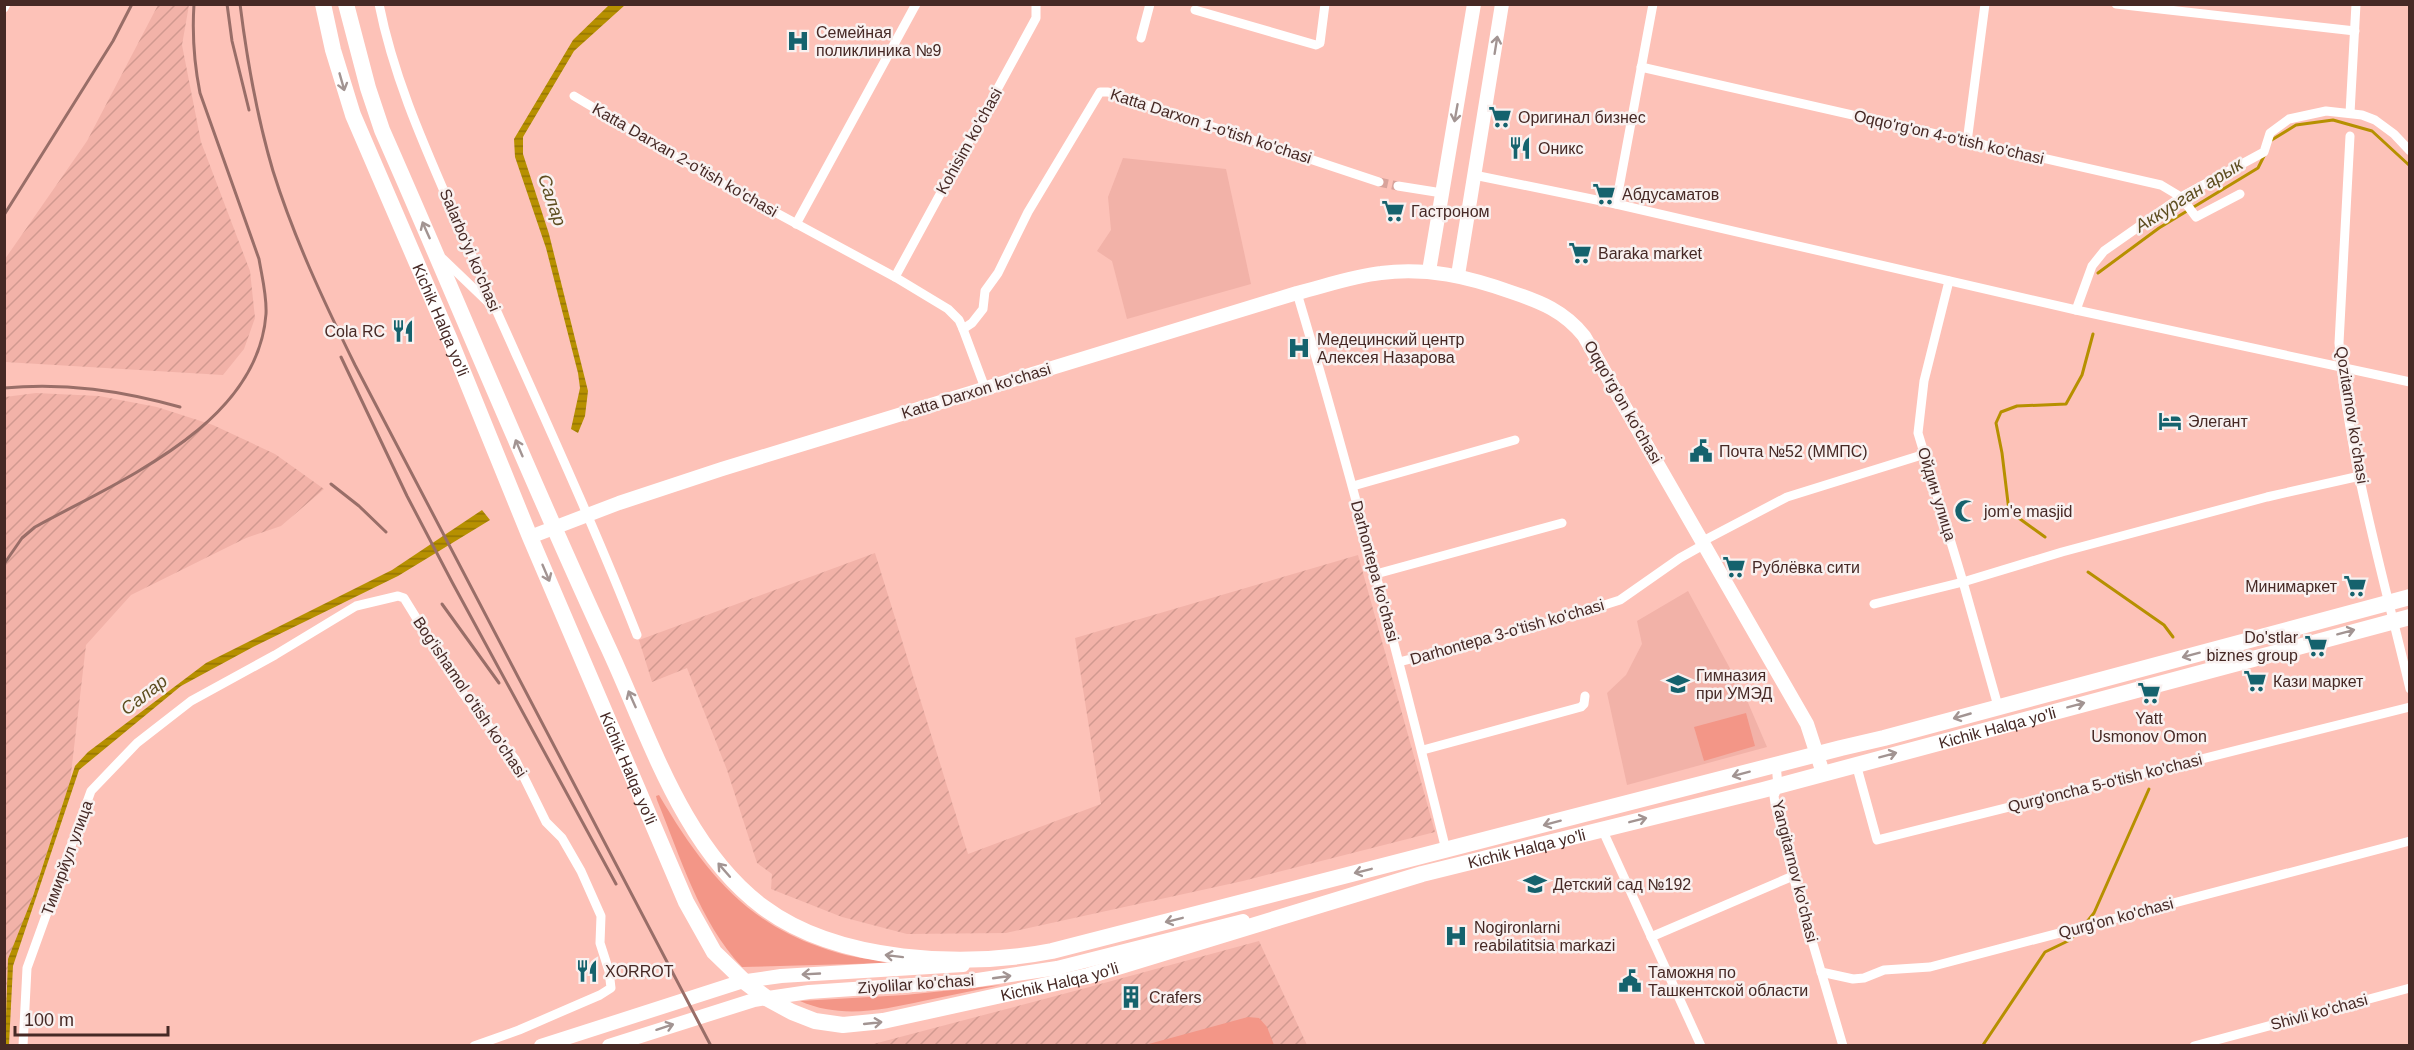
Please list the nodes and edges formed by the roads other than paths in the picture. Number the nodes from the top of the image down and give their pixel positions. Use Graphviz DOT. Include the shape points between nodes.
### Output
graph roads {
  1 [pos="323,4"];
  2 [pos="346,4"];
  3 [pos="379,4"];
  4 [pos="916,4"];
  5 [pos="1036,4"];
  6 [pos="1150,4"];
  7 [pos="1325,4"];
  8 [pos="1474,4"];
  9 [pos="1502,4"];
  10 [pos="1653,4"];
  11 [pos="1985,4"];
  12 [pos="2116,4"];
  13 [pos="2356,4"];
  14 [pos="1195,10"];
  15 [pos="2355,31"];
  16 [pos="1141,38"];
  17 [pos="356,44"];
  18 [pos="333,50"];
  19 [pos="1641,67"];
  20 [pos="574,96"];
  21 [pos="2350,113"];
  22 [pos="2350,136"];
  23 [pos="1967,141"];
  24 [pos="2409,151"];
  25 [pos="1474,175"];
  26 [pos="1379,183"];
  27 [pos="1398,186"];
  28 [pos="1442,194"];
  29 [pos="2240,194"];
  30 [pos="2181,197"];
  31 [pos="1616,204"];
  32 [pos="796,224"];
  33 [pos="436,253"];
  34 [pos="1429,272"];
  35 [pos="1458,275"];
  36 [pos="895,277"];
  37 [pos="1949,281"];
  38 [pos="1297,293"];
  39 [pos="495,309"];
  40 [pos="2076,310"];
  41 [pos="963,329"];
  42 [pos="2341,367"];
  43 [pos="2409,382"];
  44 [pos="985,388"];
  45 [pos="1515,440"];
  46 [pos="1925,453"];
  47 [pos="2360,476"];
  48 [pos="1353,486"];
  49 [pos="587,516"];
  50 [pos="1562,523"];
  51 [pos="553,529"];
  52 [pos="530,537"];
  53 [pos="1704,543"];
  54 [pos="1376,574"];
  55 [pos="1963,582"];
  56 [pos="2409,597"];
  57 [pos="404,598"];
  58 [pos="2390,602"];
  59 [pos="1874,604"];
  60 [pos="2401,619"];
  61 [pos="637,635"];
  62 [pos="1400,662"];
  63 [pos="2409,688"];
  64 [pos="1585,696"];
  65 [pos="1998,706"];
  66 [pos="2409,707"];
  67 [pos="1423,750"];
  68 [pos="1818,753"];
  69 [pos="1856,764"];
  70 [pos="1776,765"];
  71 [pos="1823,773"];
  72 [pos="1778,786"];
  73 [pos="1602,829"];
  74 [pos="2409,841"];
  75 [pos="1446,850"];
  76 [pos="1451,867"];
  77 [pos="1793,876"];
  78 [pos="1399,881"];
  79 [pos="1652,937"];
  80 [pos="1036,954"];
  81 [pos="1821,972"];
  82 [pos="2409,988"];
  83 [pos="23,1046"];
  84 [pos="474,1046"];
  85 [pos="542,1046"];
  86 [pos="609,1046"];
  87 [pos="1701,1046"];
  88 [pos="1843,1046"];
  89 [pos="2194,1046"];
  1 -- 18 [label="highway, Kichik Halqa yo'li"];
  2 -- 17 [label="highway, Kichik Halqa yo'li"];
  3 -- 39 [label="street, Salarbo'yi ko'chasi" via="390,54 415,121"];
  4 -- 32 [label="street, Katta Darxan 2-o'tish ko'chasi"];
  5 -- 36 [label="street, Kohisim ko'chasi" via="1036,18"];
  6 -- 16 [label="street"];
  7 -- 14 [label="street" via="1320,43 1316,45"];
  8 -- 28 [label="main road, one-way"];
  25 -- 9 [label="main road, one-way"];
  10 -- 19 [label="street"];
  11 -- 23 [label="street"];
  12 -- 15 [label="street"];
  13 -- 15 [label="street"];
  15 -- 21 [label="street"];
  17 -- 18 [label="highway"];
  33 -- 17 [label="highway, Kichik Halqa yo'li, one-way" via="382,130"];
  18 -- 52 [label="highway, Kichik Halqa yo'li, one-way" via="353,115"];
  19 -- 23 [label="street, Oqqo'rg'on 4-o'tish ko'chasi"];
  19 -- 31 [label="street"];
  20 -- 32 [label="street, Katta Darxan 2-o'tish ko'chasi"];
  21 -- 24 [label="street" via="2385,126"];
  21 -- 30 [label="street" via="2326,111 2289,119 2270,133 2264,152"];
  22 -- 42 [label="street, Qozitarnov ko'chasi"];
  23 -- 30 [label="street, Oqqo'rg'on 4-o'tish ko'chasi" via="2161,185"];
  25 -- 31 [label="street"];
  25 -- 35 [label="main road"];
  26 -- 41 [label="street, Katta Darxon 1-o'tish ko'chasi" via="1100,92 985,291 983,309"];
  27 -- 28 [label="street"];
  28 -- 34 [label="main road"];
  29 -- 30 [label="street, Oqqo'rg'on 4-o'tish ko'chasi" via="2198,217"];
  30 -- 40 [label="street" via="2104,251 2092,266"];
  31 -- 37 [label="street"];
  32 -- 36 [label="street, Katta Darxan 2-o'tish ko'chasi"];
  33 -- 39 [label="street"];
  51 -- 33 [label="highway, Kichik Halqa yo'li, one-way"];
  34 -- 35 [label="main road, Oqqo'rg'on ko'chasi"];
  34 -- 38 [label="main road, Katta Darxon ko'chasi" via="1381,273"];
  35 -- 53 [label="main road, Oqqo'rg'on ko'chasi" via="1548,305 1573,322 1591,346"];
  36 -- 41 [label="street, Katta Darxan 2-o'tish ko'chasi" via="948,309"];
  37 -- 40 [label="street"];
  37 -- 46 [label="street, Ойдин улица" via="1922,392 1918,433"];
  38 -- 44 [label="main road, Katta Darxon ko'chasi"];
  38 -- 48 [label="street, Darhontepa ko'chasi"];
  39 -- 49 [label="street, Salarbo'yi ko'chasi"];
  40 -- 42 [label="street"];
  41 -- 44 [label="street, Katta Darxan 2-o'tish ko'chasi"];
  42 -- 43 [label="street"];
  42 -- 47 [label="street, Qozitarnov ko'chasi"];
  44 -- 49 [label="main road, Katta Darxon ko'chasi" via="723,469"];
  45 -- 48 [label="street"];
  46 -- 53 [label="street, Darhontepa 3-o'tish ko'chasi" via="1786,497"];
  46 -- 55 [label="street, Ойдин улица"];
  47 -- 55 [label="street" via="2267,497"];
  47 -- 58 [label="street, Qozitarnov ko'chasi"];
  48 -- 54 [label="street, Darhontepa ko'chasi"];
  49 -- 51 [label="main road, Katta Darxon ko'chasi"];
  49 -- 61 [label="street, Salarbo'yi ko'chasi"];
  50 -- 54 [label="street"];
  51 -- 52 [label="main road, Katta Darxon ko'chasi"];
  80 -- 51 [label="highway, Kichik Halqa yo'li, one-way" via="939,958 865,951 794,926 749,896 717,862 676,796"];
  52 -- 78 [label="highway, Kichik Halqa yo'li, one-way" via="686,902 714,952 756,991 815,1021 883,1022 1078,979"];
  53 -- 62 [label="street, Darhontepa 3-o'tish ko'chasi" via="1620,600 1532,628"];
  53 -- 68 [label="main road, Oqqo'rg'on ko'chasi" via="1807,724"];
  54 -- 62 [label="street, Darhontepa ko'chasi"];
  55 -- 59 [label="street"];
  55 -- 65 [label="street, Ойдин улица"];
  56 -- 58 [label="highway, Kichik Halqa yo'li"];
  57 -- 83 [label="street, Тимирйул улица" via="356,606 191,701 136,743 91,791 27,968"];
  57 -- 84 [label="street, Bog'ishamol o'tish ko'chasi" via="462,692 516,759 546,822 562,838 602,916 600,944 611,988"];
  58 -- 60 [label="street, Qozitarnov ko'chasi"];
  58 -- 65 [label="highway, Kichik Halqa yo'li, one-way"];
  60 -- 63 [label="street, Qozitarnov ko'chasi"];
  69 -- 60 [label="highway, Kichik Halqa yo'li, one-way"];
  62 -- 67 [label="street, Darhontepa ko'chasi"];
  64 -- 67 [label="street" via="1581,707"];
  65 -- 68 [label="highway, Kichik Halqa yo'li, one-way"];
  66 -- 69 [label="street, Qurg'oncha 5-o'tish ko'chasi" via="1877,840"];
  67 -- 75 [label="street, Darhontepa ko'chasi"];
  68 -- 70 [label="highway, Kichik Halqa yo'li"];
  68 -- 71 [label="main road, Oqqo'rg'on ko'chasi"];
  69 -- 71 [label="highway, Kichik Halqa yo'li"];
  70 -- 72 [label="street, Yangitarnov ko'chasi"];
  70 -- 75 [label="highway, Kichik Halqa yo'li, one-way"];
  71 -- 72 [label="highway, Kichik Halqa yo'li"];
  73 -- 72 [label="highway, Kichik Halqa yo'li, one-way"];
  72 -- 77 [label="street, Yangitarnov ko'chasi" via="1775,803"];
  73 -- 76 [label="highway, Kichik Halqa yo'li"];
  73 -- 79 [label="street"];
  74 -- 81 [label="street, Qurg'on ko'chasi" via="1930,967 1884,970 1853,979"];
  75 -- 76 [label="highway"];
  75 -- 80 [label="highway, Kichik Halqa yo'li, one-way"];
  76 -- 78 [label="highway, Kichik Halqa yo'li"];
  77 -- 79 [label="street"];
  77 -- 81 [label="street, Yangitarnov ko'chasi"];
  86 -- 78 [label="main road, Ziyolilar ko'chasi, one-way" via="737,1004 772,997 940,984 1057,968"];
  79 -- 87 [label="street"];
  80 -- 85 [label="main road, Ziyolilar ko'chasi, one-way" via="932,969 804,974 740,982"];
  81 -- 88 [label="street, Yangitarnov ko'chasi"];
  82 -- 89 [label="street, Shivli ko'chasi"];
}
